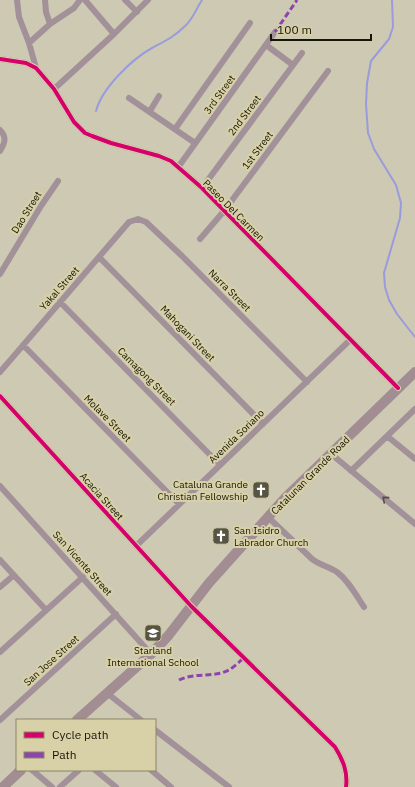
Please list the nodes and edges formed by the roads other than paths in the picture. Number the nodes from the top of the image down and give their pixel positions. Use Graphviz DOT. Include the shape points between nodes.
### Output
graph roads {
  1 [pos="18,0"];
  2 [pos="45,0"];
  3 [pos="80,0"];
  4 [pos="85,0"];
  5 [pos="125,0"];
  6 [pos="148,0"];
  7 [pos="137,12"];
  8 [pos="250,23"];
  9 [pos="50,24"];
  10 [pos="275,32"];
  11 [pos="114,34"];
  12 [pos="29,44"];
  13 [pos="266,45"];
  14 [pos="302,53"];
  15 [pos="0,59"];
  16 [pos="293,65"];
  17 [pos="36,68"];
  18 [pos="328,71"];
  19 [pos="54,88"];
  20 [pos="159,96"];
  21 [pos="129,98"];
  22 [pos="150,111"];
  23 [pos="175,128"];
  24 [pos="0,130"];
  25 [pos="196,143"];
  26 [pos="0,151"];
  27 [pos="179,166"];
  28 [pos="58,180"];
  29 [pos="202,188"];
  30 [pos="224,211"];
  31 [pos="135,219"];
  32 [pos="200,239"];
  33 [pos="99,257"];
  34 [pos="0,274"];
  35 [pos="60,302"];
  36 [pos="350,340"];
  37 [pos="23,345"];
  38 [pos="0,372"];
  39 [pos="415,372"];
  40 [pos="307,382"];
  41 [pos="398,388"];
  42 [pos="0,396"];
  43 [pos="415,410"];
  44 [pos="263,424"];
  45 [pos="387,436"];
  46 [pos="415,449"];
  47 [pos="330,454"];
  48 [pos="409,454"];
  49 [pos="415,459"];
  50 [pos="220,465"];
  51 [pos="351,471"];
  52 [pos="0,486"];
  53 [pos="179,504"];
  54 [pos="268,517"];
  55 [pos="415,524"];
  56 [pos="136,546"];
  57 [pos="0,560"];
  58 [pos="14,575"];
  59 [pos="82,578"];
  60 [pos="0,587"];
  61 [pos="191,606"];
  62 [pos="364,607"];
  63 [pos="46,610"];
  64 [pos="116,614"];
  65 [pos="0,652"];
  66 [pos="151,654"];
  67 [pos="107,693"];
  68 [pos="78,719"];
  69 [pos="138,719"];
  70 [pos="0,720"];
  71 [pos="156,731"];
  72 [pos="20,771"];
  73 [pos="33,771"];
  74 [pos="78,771"];
  75 [pos="96,771"];
  76 [pos="152,771"];
  77 [pos="3,787"];
  78 [pos="52,787"];
  79 [pos="60,787"];
  80 [pos="116,787"];
  81 [pos="171,787"];
  82 [pos="229,787"];
  83 [pos="346,787"];
  1 -- 12 [label="street" via="19,17"];
  2 -- 9 [label="street"];
  3 -- 9 [label="street" via="74,8"];
  4 -- 11 [label="street"];
  5 -- 7 [label="street"];
  6 -- 7 [label="street"];
  7 -- 11 [label="street"];
  8 -- 23 [label="street"];
  9 -- 12 [label="street"];
  10 -- 13 [label="street, 3rd Street"];
  11 -- 19 [label="street"];
  12 -- 17 [label="street"];
  13 -- 16 [label="street"];
  13 -- 25 [label="street, 3rd Street"];
  14 -- 16 [label="street, 2nd Street"];
  15 -- 17 [label="street, Paseo Del Carmen" via="26,63"];
  16 -- 29 [label="street, 2nd Street"];
  17 -- 19 [label="street, Paseo Del Carmen"];
  18 -- 30 [label="street, 1st Street"];
  19 -- 27 [label="street, Paseo Del Carmen" via="68,114 85,133 159,156"];
  20 -- 22 [label="street"];
  21 -- 22 [label="street"];
  22 -- 23 [label="street"];
  23 -- 25 [label="street"];
  24 -- 26 [label="street" via="5,137"];
  25 -- 27 [label="street, 3rd Street"];
  27 -- 29 [label="street, Paseo Del Carmen"];
  28 -- 34 [label="street, Dao Street"];
  29 -- 30 [label="street, Paseo Del Carmen"];
  30 -- 32 [label="street, 1st Street"];
  30 -- 36 [label="street, Paseo Del Carmen"];
  31 -- 33 [label="street, Yakal Street" via="129,222"];
  31 -- 40 [label="street, Narra Street" via="146,222 182,256"];
  33 -- 35 [label="street, Yakal Street"];
  33 -- 44 [label="street, Mahogani Street"];
  35 -- 37 [label="street, Yakal Street"];
  35 -- 50 [label="street, Camagong Street"];
  36 -- 40 [label="street, Avenida Soriano"];
  36 -- 41 [label="street, Paseo Del Carmen"];
  37 -- 38 [label="street, Yakal Street"];
  37 -- 53 [label="street, Molave Street"];
  39 -- 41 [label="main road, Catalunan Grande Road"];
  40 -- 44 [label="street, Avenida Soriano"];
  41 -- 47 [label="main road, Catalunan Grande Road"];
  42 -- 56 [label="street, Acacia Street"];
  43 -- 45 [label="street"];
  44 -- 50 [label="street, Avenida Soriano"];
  45 -- 48 [label="street"];
  45 -- 51 [label="street"];
  46 -- 48 [label="street"];
  47 -- 51 [label="street"];
  47 -- 54 [label="main road, Catalunan Grande Road"];
  48 -- 49 [label="street"];
  50 -- 53 [label="street, Avenida Soriano"];
  55 -- 51 [label="street, one-way"];
  52 -- 59 [label="street, San Vicente Street"];
  53 -- 56 [label="street, Avenida Soriano"];
  54 -- 61 [label="main road, Catalunan Grande Road"];
  54 -- 62 [label="street" via="318,564 338,573 346,580"];
  56 -- 61 [label="street, Acacia Street"];
  57 -- 58 [label="street"];
  58 -- 60 [label="street"];
  58 -- 63 [label="street"];
  59 -- 63 [label="street"];
  59 -- 64 [label="street, San Vicente Street"];
  61 -- 66 [label="main road, Catalunan Grande Road"];
  61 -- 83 [label="street, Acacia Street" via="335,747 346,770"];
  63 -- 65 [label="street"];
  64 -- 66 [label="street, San Vicente Street"];
  64 -- 70 [label="street, San Jose Street"];
  66 -- 67 [label="main road, Catalunan Grande Road"];
  67 -- 68 [label="main road, Catalunan Grande Road"];
  67 -- 69 [label="street"];
  71 -- 82 [label="street"];
  72 -- 77 [label="main road"];
  73 -- 78 [label="street"];
  74 -- 79 [label="street"];
  75 -- 80 [label="street"];
  76 -- 81 [label="street"];
}
